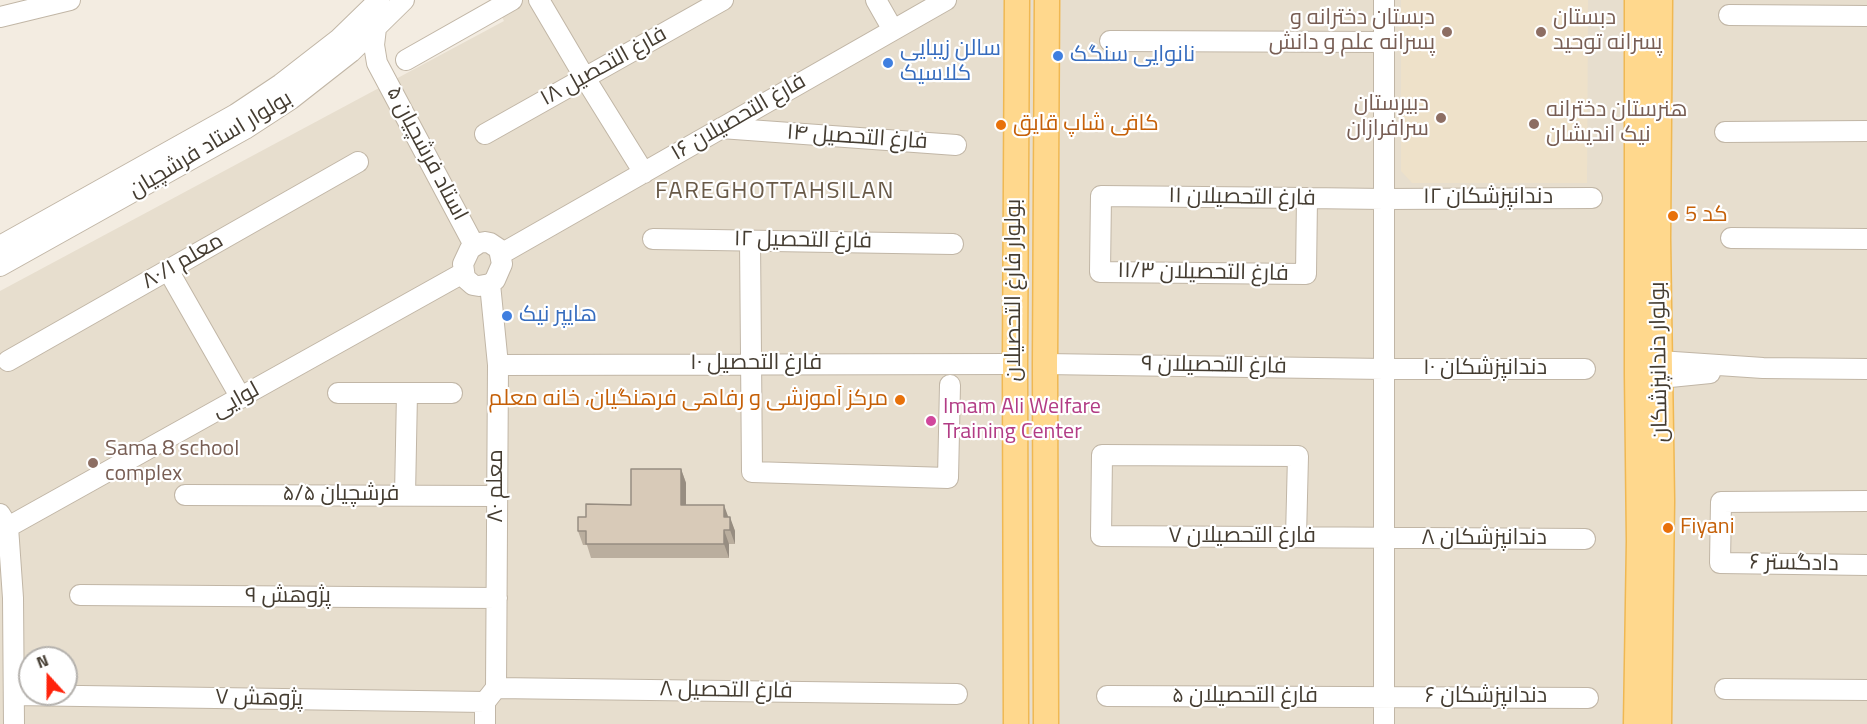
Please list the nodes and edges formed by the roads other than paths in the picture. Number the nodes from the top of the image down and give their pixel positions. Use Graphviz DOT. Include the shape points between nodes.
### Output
graph roads {
  1 [pos="70,0"];
  2 [pos="379,0"];
  3 [pos="404,0"];
  4 [pos="512,0"];
  5 [pos="539,0"];
  6 [pos="723,0"];
  7 [pos="876,0"];
  8 [pos="946,0"];
  9 [pos="1017,0"];
  10 [pos="1047,0"];
  11 [pos="1384,0"];
  12 [pos="1638,0"];
  13 [pos="1660,0"];
  14 [pos="1729,15"];
  15 [pos="1867,16"];
  16 [pos="0,17"];
  17 [pos="376,28"];
  18 [pos="893,30"];
  19 [pos="1110,41"];
  20 [pos="1384,42"];
  21 [pos="351,52"];
  22 [pos="406,60"];
  23 [pos="377,63"];
  24 [pos="585,78"];
  25 [pos="721,128"];
  26 [pos="1867,131"];
  27 [pos="1725,132"];
  28 [pos="485,134"];
  29 [pos="956,145"];
  30 [pos="358,162"];
  31 [pos="644,172"];
  32 [pos="1307,198"];
  33 [pos="1592,198"];
  34 [pos="1384,199"];
  35 [pos="653,238"];
  36 [pos="1731,238"];
  37 [pos="1867,239"];
  38 [pos="750,240"];
  39 [pos="953,244"];
  40 [pos="474,245"];
  41 [pos="0,246"];
  42 [pos="501,254"];
  43 [pos="0,266"];
  44 [pos="168,270"];
  45 [pos="1100,272"];
  46 [pos="463,273"];
  47 [pos="490,284"];
  48 [pos="8,361"];
  49 [pos="751,364"];
  50 [pos="1014,364"];
  51 [pos="1045,364"];
  52 [pos="498,365"];
  53 [pos="1384,369"];
  54 [pos="1585,369"];
  55 [pos="1867,369"];
  56 [pos="1660,370"];
  57 [pos="1636,374"];
  58 [pos="950,385"];
  59 [pos="338,393"];
  60 [pos="407,393"];
  61 [pos="452,393"];
  62 [pos="241,398"];
  63 [pos="185,495"];
  64 [pos="405,495"];
  65 [pos="497,496"];
  66 [pos="1867,501"];
  67 [pos="4,521"];
  68 [pos="1296,537"];
  69 [pos="1384,538"];
  70 [pos="1585,539"];
  71 [pos="1867,565"];
  72 [pos="80,595"];
  73 [pos="497,598"];
  74 [pos="1725,689"];
  75 [pos="1867,690"];
  76 [pos="957,694"];
  77 [pos="14,695"];
  78 [pos="491,695"];
  79 [pos="1107,696"];
  80 [pos="1384,697"];
  81 [pos="1588,698"];
  82 [pos="14,724"];
  83 [pos="486,724"];
  84 [pos="1016,724"];
  85 [pos="1046,724"];
  86 [pos="1384,724"];
  87 [pos="1636,724"];
  88 [pos="1659,724"];
  1 -- 16 [label="street"];
  2 -- 41 [label="street, بولوار استاد فرشچیان" via="339,39 236,114"];
  3 -- 17 [label="street, بولوار استاد فرشچیان"];
  4 -- 22 [label="street"];
  5 -- 24 [label="street"];
  6 -- 24 [label="street, فارغ التحصیل ۱۸"];
  7 -- 18 [label="street"];
  8 -- 18 [label="street, فارغ التحصیلان ۱۶"];
  9 -- 50 [label="main road, بولوار فارغ التحصیلان"];
  10 -- 51 [label="main road, بولوار فارغ التحصیلان"];
  11 -- 20 [label="street"];
  12 -- 57 [label="main road, بولوار دندانپزشکان"];
  13 -- 56 [label="main road, بولوار دندانپزشکان"];
  14 -- 15 [label="street"];
  17 -- 21 [label="street, بولوار استاد فرشچیان"];
  17 -- 23 [label="street, استاد فرشچیان ۵"];
  18 -- 25 [label="street, فارغ التحصیلان ۱۶"];
  19 -- 20 [label="street"];
  20 -- 34 [label="street"];
  21 -- 23 [label="street, استاد فرشچیان ۵"];
  21 -- 43 [label="street, بولوار استاد فرشچیان" via="245,129"];
  23 -- 40 [label="street, استاد فرشچیان ۵"];
  24 -- 28 [label="street, فارغ التحصیل ۱۸"];
  24 -- 31 [label="street"];
  25 -- 29 [label="street, فارغ التحصیل ۱۴"];
  25 -- 31 [label="street, فارغ التحصیلان ۱۶"];
  26 -- 27 [label="street"];
  30 -- 44 [label="street, معلم ۸۰/۱"];
  31 -- 42 [label="street, فارغ التحصیلان ۱۶"];
  32 -- 34 [label="street, فارغ التحصیلان ۱۱"];
  32 -- 45 [label="street, فارغ التحصیلان ۱۱" via="1101,196"];
  32 -- 45 [label="street, فارغ التحصیلان ۱۱/۳" via="1306,274"];
  33 -- 34 [label="street, دندانپزشکان ۱۲"];
  34 -- 53 [label="street"];
  35 -- 38 [label="street, فارغ التحصیل ۱۲"];
  36 -- 37 [label="street"];
  38 -- 39 [label="street, فارغ التحصیل ۱۲"];
  38 -- 49 [label="street"];
  40 -- 42 [label="street" via="490,243"];
  40 -- 46 [label="street" via="463,264"];
  42 -- 47 [label="street" via="502,264"];
  44 -- 48 [label="street, معلم ۸۰/۱"];
  44 -- 62 [label="street"];
  46 -- 47 [label="street" via="473,285"];
  46 -- 62 [label="street, لوایی"];
  47 -- 52 [label="street, معلم ۸۰"];
  49 -- 50 [label="street, فارغ التحصیل ۱۰"];
  49 -- 52 [label="street, فارغ التحصیل ۱۰"];
  49 -- 58 [label="street" via="752,472 948,478"];
  50 -- 51 [label="main road"];
  50 -- 84 [label="main road, بولوار فارغ التحصیلان"];
  51 -- 53 [label="street, فارغ التحصیلان ۹"];
  51 -- 85 [label="main road, بولوار فارغ التحصیلان"];
  52 -- 65 [label="street, معلم ۸۰"];
  53 -- 54 [label="street, دندانپزشکان ۱۰"];
  53 -- 69 [label="street"];
  55 -- 56 [label="street"];
  56 -- 57 [label="main road"];
  56 -- 88 [label="main road, بولوار دندانپزشکان"];
  57 -- 87 [label="main road, بولوار دندانپزشکان"];
  59 -- 60 [label="street"];
  60 -- 61 [label="street"];
  60 -- 64 [label="street"];
  62 -- 67 [label="street, لوایی"];
  63 -- 64 [label="street, فرشچیان ۵/۵"];
  64 -- 65 [label="street, فرشچیان ۵/۵"];
  65 -- 73 [label="street, معلم ۸۰"];
  66 -- 71 [label="street, دادگستر ۶" via="1721,502 1720,563"];
  67 -- 77 [label="street" via="13,598"];
  68 -- 68 [label="street, فارغ التحصیلان ۷" via="1298,456 1102,455 1101,536"];
  68 -- 69 [label="street, فارغ التحصیلان ۷"];
  69 -- 70 [label="street, دندانپزشکان ۸"];
  69 -- 80 [label="street"];
  72 -- 73 [label="street, پژوهش ۹"];
  73 -- 78 [label="street, معلم ۸۰"];
  74 -- 75 [label="street"];
  76 -- 78 [label="street, فارغ التحصیل ۸"];
  77 -- 78 [label="street, پژوهش ۷"];
  77 -- 82 [label="street"];
  78 -- 83 [label="street, معلم ۸۰"];
  79 -- 80 [label="street, فارغ التحصیلان ۵"];
  80 -- 81 [label="street, دندانپزشکان ۶"];
  80 -- 86 [label="street"];
}
